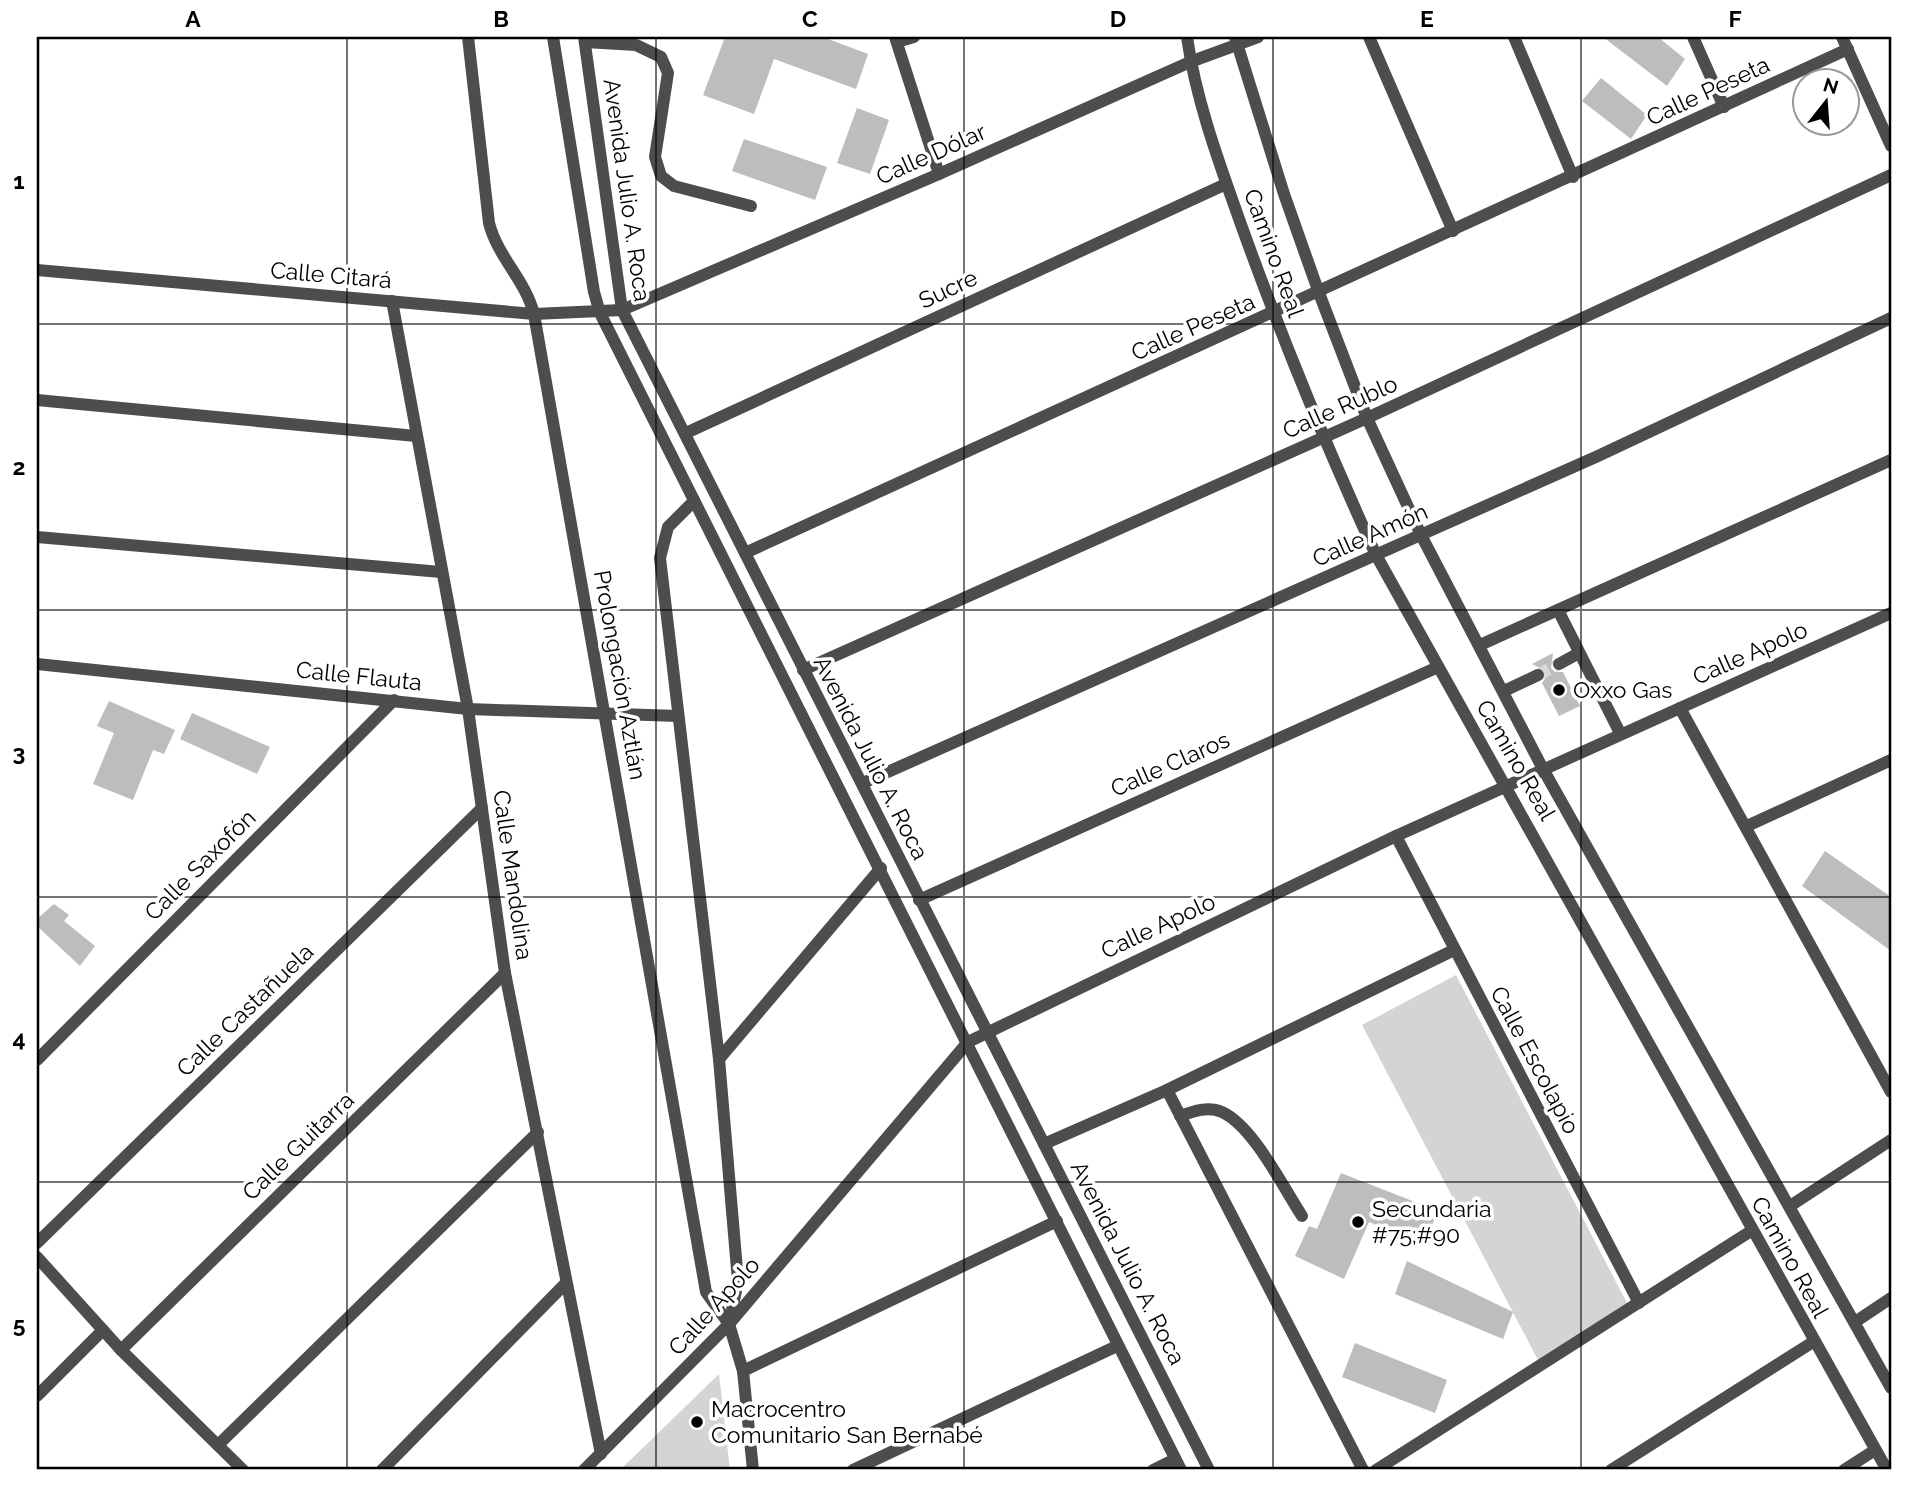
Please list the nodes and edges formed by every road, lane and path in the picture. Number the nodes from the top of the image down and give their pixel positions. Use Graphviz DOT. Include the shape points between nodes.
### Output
graph roads {
  1 [pos="468,37"];
  2 [pos="553,37"];
  3 [pos="914,37"];
  4 [pos="1187,37"];
  5 [pos="1258,37"];
  6 [pos="1369,37"];
  7 [pos="1514,37"];
  8 [pos="1693,37"];
  9 [pos="1842,37"];
  10 [pos="584,39"];
  11 [pos="896,39"];
  12 [pos="1236,41"];
  13 [pos="1848,49"];
  14 [pos="1190,62"];
  15 [pos="1724,107"];
  16 [pos="1891,146"];
  17 [pos="939,174"];
  18 [pos="1891,175"];
  19 [pos="1573,177"];
  20 [pos="1226,184"];
  21 [pos="751,206"];
  22 [pos="1453,231"];
  23 [pos="37,270"];
  24 [pos="1320,293"];
  25 [pos="391,301"];
  26 [pos="622,310"];
  27 [pos="600,313"];
  28 [pos="534,314"];
  29 [pos="1273,314"];
  30 [pos="1891,318"];
  31 [pos="37,400"];
  32 [pos="1367,418"];
  33 [pos="686,433"];
  34 [pos="416,436"];
  35 [pos="1322,438"];
  36 [pos="1891,460"];
  37 [pos="694,501"];
  38 [pos="1421,535"];
  39 [pos="37,537"];
  40 [pos="745,553"];
  41 [pos="1376,555"];
  42 [pos="441,572"];
  43 [pos="1558,610"];
  44 [pos="1891,613"];
  45 [pos="1480,645"];
  46 [pos="1579,653"];
  47 [pos="37,664"];
  48 [pos="1559,664"];
  49 [pos="1438,667"];
  50 [pos="803,670"];
  51 [pos="1538,675"];
  52 [pos="1504,691"];
  53 [pos="394,700"];
  54 [pos="1680,708"];
  55 [pos="468,709"];
  56 [pos="606,715"];
  57 [pos="678,716"];
  58 [pos="1620,733"];
  59 [pos="1891,760"];
  60 [pos="1543,769"];
  61 [pos="863,783"];
  62 [pos="1508,787"];
  63 [pos="482,808"];
  64 [pos="1747,826"];
  65 [pos="1396,836"];
  66 [pos="881,868"];
  67 [pos="919,900"];
  68 [pos="1454,950"];
  69 [pos="505,973"];
  70 [pos="985,1032"];
  71 [pos="968,1042"];
  72 [pos="719,1059"];
  73 [pos="37,1060"];
  74 [pos="1167,1090"];
  75 [pos="1891,1092"];
  76 [pos="1181,1116"];
  77 [pos="538,1132"];
  78 [pos="1891,1140"];
  79 [pos="1044,1143"];
  80 [pos="1790,1206"];
  81 [pos="1302,1216"];
  82 [pos="1057,1221"];
  83 [pos="1751,1231"];
  84 [pos="37,1242"];
  85 [pos="37,1257"];
  86 [pos="565,1284"];
  87 [pos="1891,1298"];
  88 [pos="1639,1303"];
  89 [pos="1855,1322"];
  90 [pos="729,1324"];
  91 [pos="103,1331"];
  92 [pos="1813,1342"];
  93 [pos="1117,1346"];
  94 [pos="121,1350"];
  95 [pos="743,1371"];
  96 [pos="1891,1388"];
  97 [pos="37,1396"];
  98 [pos="218,1445"];
  99 [pos="1875,1450"];
  100 [pos="601,1454"];
  101 [pos="1178,1465"];
  102 [pos="243,1470"];
  103 [pos="382,1470"];
  104 [pos="584,1470"];
  105 [pos="752,1470"];
  106 [pos="853,1470"];
  107 [pos="1153,1470"];
  108 [pos="1209,1470"];
  109 [pos="1363,1470"];
  110 [pos="1376,1470"];
  111 [pos="1611,1470"];
  112 [pos="1844,1470"];
  113 [pos="1887,1470"];
  1 -- 28 [label="street, Prolongación Aztlán" via="492,234 502,258 529,293"];
  2 -- 27 [label="street, Avenida Julio A. Roca"];
  3 -- 11 [label="street"];
  4 -- 14 [label="street, Camino Real"];
  5 -- 12 [label="street, Calle Dólar"];
  6 -- 22 [label="street"];
  7 -- 19 [label="street"];
  8 -- 15 [label="street"];
  9 -- 13 [label="street"];
  10 -- 21 [label="street" via="636,45 661,57 668,73 655,157 661,176 674,186"];
  10 -- 26 [label="street, Avenida Julio A. Roca"];
  11 -- 17 [label="street"];
  12 -- 14 [label="street, Calle Dólar"];
  12 -- 24 [label="street, Camino Real"];
  13 -- 15 [label="street, Calle Peseta"];
  13 -- 16 [label="street"];
  14 -- 17 [label="street, Calle Dólar"];
  14 -- 20 [label="street, Camino Real"];
  15 -- 19 [label="street, Calle Peseta"];
  17 -- 26 [label="street, Calle Dólar"];
  18 -- 32 [label="street, Calle Rublo"];
  19 -- 22 [label="street, Calle Peseta"];
  20 -- 29 [label="street, Camino Real"];
  20 -- 33 [label="street, Sucre"];
  22 -- 24 [label="street, Calle Peseta"];
  23 -- 25 [label="street, Calle Citará"];
  24 -- 29 [label="street, Calle Peseta"];
  24 -- 32 [label="street, Camino Real"];
  25 -- 28 [label="street, Calle Citará"];
  25 -- 34 [label="street, Calle Mandolina"];
  26 -- 27 [label="street, Calle Citará"];
  26 -- 33 [label="street, Avenida Julio A. Roca"];
  27 -- 28 [label="street, Calle Citará"];
  27 -- 37 [label="street, Avenida Julio A. Roca"];
  28 -- 56 [label="street, Prolongación Aztlán"];
  29 -- 35 [label="street, Camino Real"];
  29 -- 40 [label="street, Calle Peseta"];
  30 -- 38 [label="street, Calle Amón"];
  31 -- 34 [label="street"];
  32 -- 35 [label="street, Calle Rublo"];
  32 -- 38 [label="street, Camino Real"];
  33 -- 40 [label="street, Avenida Julio A. Roca"];
  34 -- 42 [label="street, Calle Mandolina"];
  35 -- 41 [label="street, Camino Real"];
  35 -- 50 [label="street, Calle Rublo"];
  36 -- 43 [label="street"];
  37 -- 57 [label="street, Prolongación Aztlán" via="668,527 660,558"];
  37 -- 66 [label="street, Avenida Julio A. Roca"];
  38 -- 41 [label="street, Calle Amón"];
  38 -- 45 [label="street, Camino Real"];
  39 -- 42 [label="street"];
  40 -- 50 [label="street, Avenida Julio A. Roca"];
  41 -- 49 [label="street, Camino Real"];
  41 -- 61 [label="street, Calle Amón"];
  42 -- 55 [label="street, Calle Mandolina"];
  43 -- 45 [label="street"];
  43 -- 46 [label="street"];
  44 -- 54 [label="street, Calle Apolo"];
  45 -- 52 [label="street, Camino Real"];
  46 -- 48 [label="street"];
  46 -- 58 [label="street"];
  47 -- 53 [label="street, Calle Flauta"];
  49 -- 62 [label="street, Camino Real"];
  49 -- 67 [label="street, Calle Claros"];
  50 -- 61 [label="street, Avenida Julio A. Roca"];
  51 -- 52 [label="street"];
  52 -- 60 [label="street, Camino Real"];
  53 -- 55 [label="street, Calle Flauta"];
  53 -- 73 [label="street, Calle Saxofón"];
  54 -- 58 [label="street, Calle Apolo"];
  54 -- 64 [label="street"];
  55 -- 56 [label="street, Calle Flauta"];
  55 -- 63 [label="street, Calle Mandolina"];
  56 -- 57 [label="street, Calle Flauta"];
  56 -- 90 [label="street, Prolongación Aztlán" via="706,1292"];
  57 -- 72 [label="street, Prolongación Aztlán"];
  58 -- 60 [label="street, Calle Apolo"];
  59 -- 64 [label="street"];
  60 -- 62 [label="street, Calle Apolo"];
  60 -- 80 [label="street, Camino Real"];
  61 -- 67 [label="street, Avenida Julio A. Roca"];
  62 -- 65 [label="street, Calle Apolo"];
  62 -- 83 [label="street, Camino Real"];
  63 -- 69 [label="street, Calle Mandolina"];
  63 -- 84 [label="street, Calle Castañuela"];
  64 -- 75 [label="street"];
  65 -- 68 [label="street, Calle Escolapio"];
  65 -- 70 [label="street, Calle Apolo"];
  66 -- 71 [label="street, Avenida Julio A. Roca"];
  66 -- 72 [label="street"];
  67 -- 70 [label="street, Avenida Julio A. Roca"];
  68 -- 74 [label="street"];
  68 -- 88 [label="street, Calle Escolapio"];
  69 -- 77 [label="street, Calle Mandolina"];
  69 -- 94 [label="street, Calle Guitarra"];
  70 -- 71 [label="street, Calle Apolo"];
  70 -- 79 [label="street, Avenida Julio A. Roca"];
  71 -- 82 [label="street, Avenida Julio A. Roca"];
  71 -- 90 [label="street, Calle Apolo"];
  72 -- 90 [label="street, Prolongación Aztlán" via="738,1281"];
  74 -- 76 [label="street"];
  74 -- 79 [label="street"];
  76 -- 81 [label="street" via="1200,1109 1222,1112 1244,1128"];
  76 -- 109 [label="street"];
  77 -- 86 [label="street, Calle Mandolina"];
  77 -- 98 [label="street"];
  78 -- 80 [label="street"];
  79 -- 108 [label="street, Avenida Julio A. Roca"];
  80 -- 89 [label="street, Camino Real"];
  82 -- 93 [label="street, Avenida Julio A. Roca"];
  82 -- 95 [label="street"];
  83 -- 88 [label="street"];
  83 -- 92 [label="street, Camino Real"];
  85 -- 91 [label="street"];
  86 -- 100 [label="street, Calle Mandolina"];
  86 -- 103 [label="street"];
  87 -- 89 [label="street"];
  88 -- 110 [label="street"];
  89 -- 96 [label="street, Camino Real"];
  90 -- 95 [label="street, Prolongación Aztlán"];
  90 -- 100 [label="street, Calle Apolo"];
  91 -- 94 [label="street"];
  91 -- 97 [label="street"];
  92 -- 99 [label="street, Camino Real"];
  92 -- 111 [label="street"];
  93 -- 101 [label="street, Avenida Julio A. Roca"];
  93 -- 106 [label="street"];
  94 -- 98 [label="street"];
  95 -- 105 [label="street, Prolongación Aztlán"];
  98 -- 102 [label="street"];
  99 -- 112 [label="street"];
  99 -- 113 [label="street, Camino Real"];
  100 -- 104 [label="street, Calle Apolo"];
  101 -- 107 [label="street"];
}
